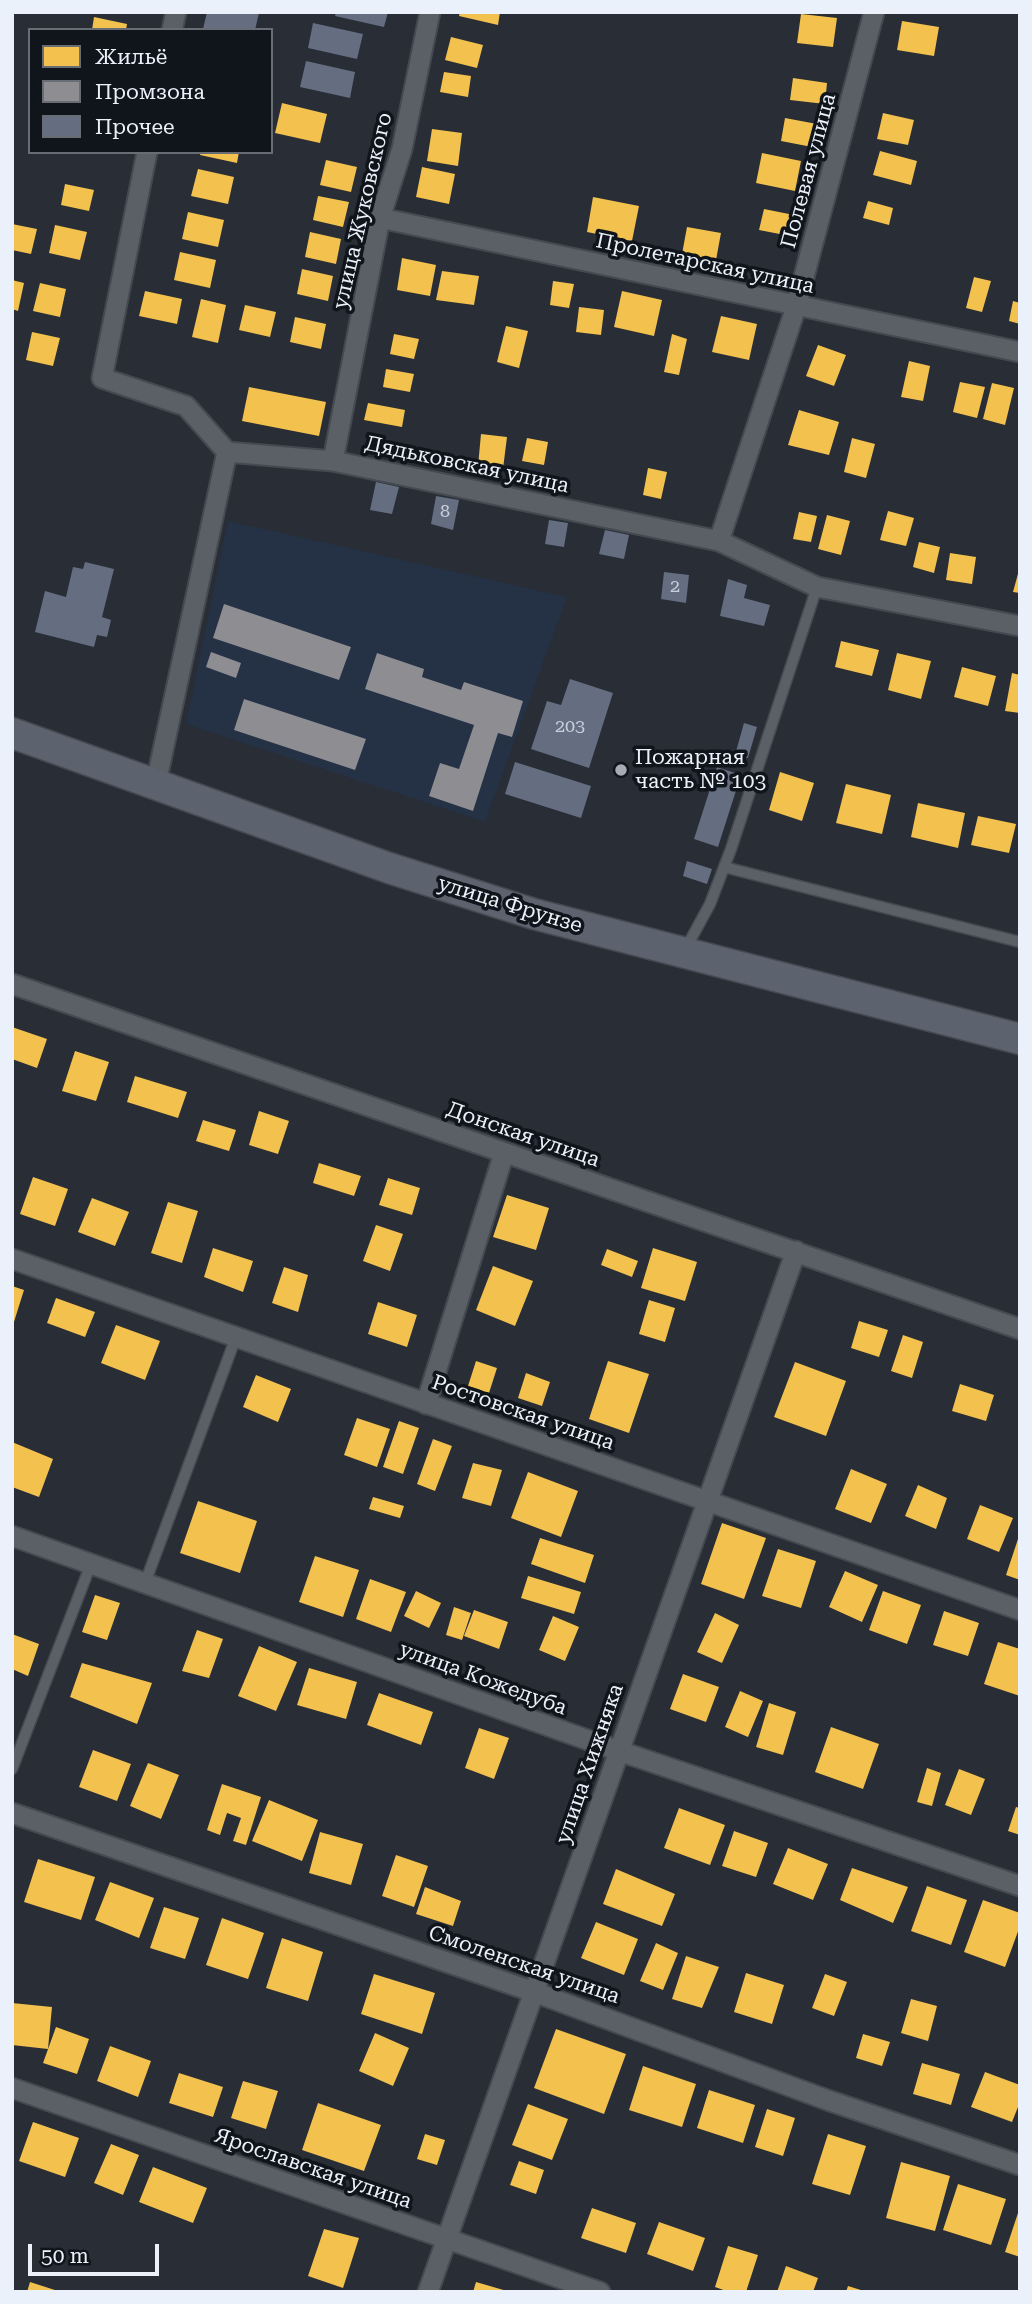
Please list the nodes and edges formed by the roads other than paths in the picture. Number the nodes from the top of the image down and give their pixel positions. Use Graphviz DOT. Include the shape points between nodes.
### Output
graph roads {
  1 [pos="430,12"];
  2 [pos="874,12"];
  3 [pos="147,154"];
  4 [pos="380,218"];
  5 [pos="796,307"];
  6 [pos="1020,352"];
  7 [pos="227,452"];
  8 [pos="334,461"];
  9 [pos="719,541"];
  10 [pos="817,587"];
  11 [pos="1020,626"];
  12 [pos="12,733"];
  13 [pos="156,783"];
  14 [pos="724,867"];
  15 [pos="1020,942"];
  16 [pos="682,954"];
  17 [pos="12,984"];
  18 [pos="1020,1039"];
  19 [pos="504,1153"];
  20 [pos="796,1251"];
  21 [pos="12,1259"];
  22 [pos="1020,1329"];
  23 [pos="236,1336"];
  24 [pos="426,1404"];
  25 [pos="708,1500"];
  26 [pos="12,1536"];
  27 [pos="91,1564"];
  28 [pos="145,1583"];
  29 [pos="1020,1610"];
  30 [pos="619,1751"];
  31 [pos="12,1769"];
  32 [pos="12,1813"];
  33 [pos="1020,1886"];
  34 [pos="534,1992"];
  35 [pos="12,2088"];
  36 [pos="1020,2165"];
  37 [pos="446,2239"];
  38 [pos="428,2292"];
  39 [pos="600,2292"];
  1 -- 4 [label="street, улица Жуковского" via="402,149"];
  2 -- 5 [label="street, Полевая улица"];
  3 -- 7 [label="street" via="102,378 186,406"];
  4 -- 5 [label="street, Пролетарская улица"];
  4 -- 8 [label="street, улица Жуковского"];
  5 -- 6 [label="street, Пролетарская улица"];
  5 -- 9 [label="street, Полевая улица"];
  7 -- 8 [label="street, Дядьковская улица"];
  7 -- 13 [label="street"];
  8 -- 9 [label="street, Дядьковская улица"];
  9 -- 10 [label="street, Дядьковская улица"];
  10 -- 11 [label="street, Дядьковская улица"];
  10 -- 14 [label="lane"];
  12 -- 13 [label="main road, улица Фрунзе"];
  13 -- 16 [label="main road, улица Фрунзе" via="402,872"];
  14 -- 15 [label="lane"];
  14 -- 16 [label="lane"];
  16 -- 18 [label="main road, улица Фрунзе"];
  17 -- 19 [label="street, Донская улица"];
  19 -- 20 [label="street, Донская улица"];
  19 -- 24 [label="street"];
  20 -- 22 [label="street, Донская улица"];
  20 -- 25 [label="street, улица Хижняка"];
  21 -- 23 [label="street, Ростовская улица"];
  23 -- 24 [label="street, Ростовская улица"];
  23 -- 28 [label="lane"];
  24 -- 25 [label="street, Ростовская улица"];
  25 -- 29 [label="street, Ростовская улица"];
  25 -- 30 [label="street, улица Хижняка"];
  26 -- 27 [label="street, улица Кожедуба"];
  27 -- 28 [label="street, улица Кожедуба"];
  27 -- 31 [label="lane"];
  28 -- 30 [label="street, улица Кожедуба"];
  30 -- 33 [label="street, улица Кожедуба"];
  30 -- 34 [label="street, улица Хижняка"];
  32 -- 34 [label="street, Смоленская улица"];
  34 -- 36 [label="street, Смоленская улица"];
  34 -- 37 [label="street, улица Хижняка"];
  35 -- 37 [label="street, Ярославская улица"];
  37 -- 38 [label="street, улица Хижняка"];
  37 -- 39 [label="street, Ярославская улица"];
}
